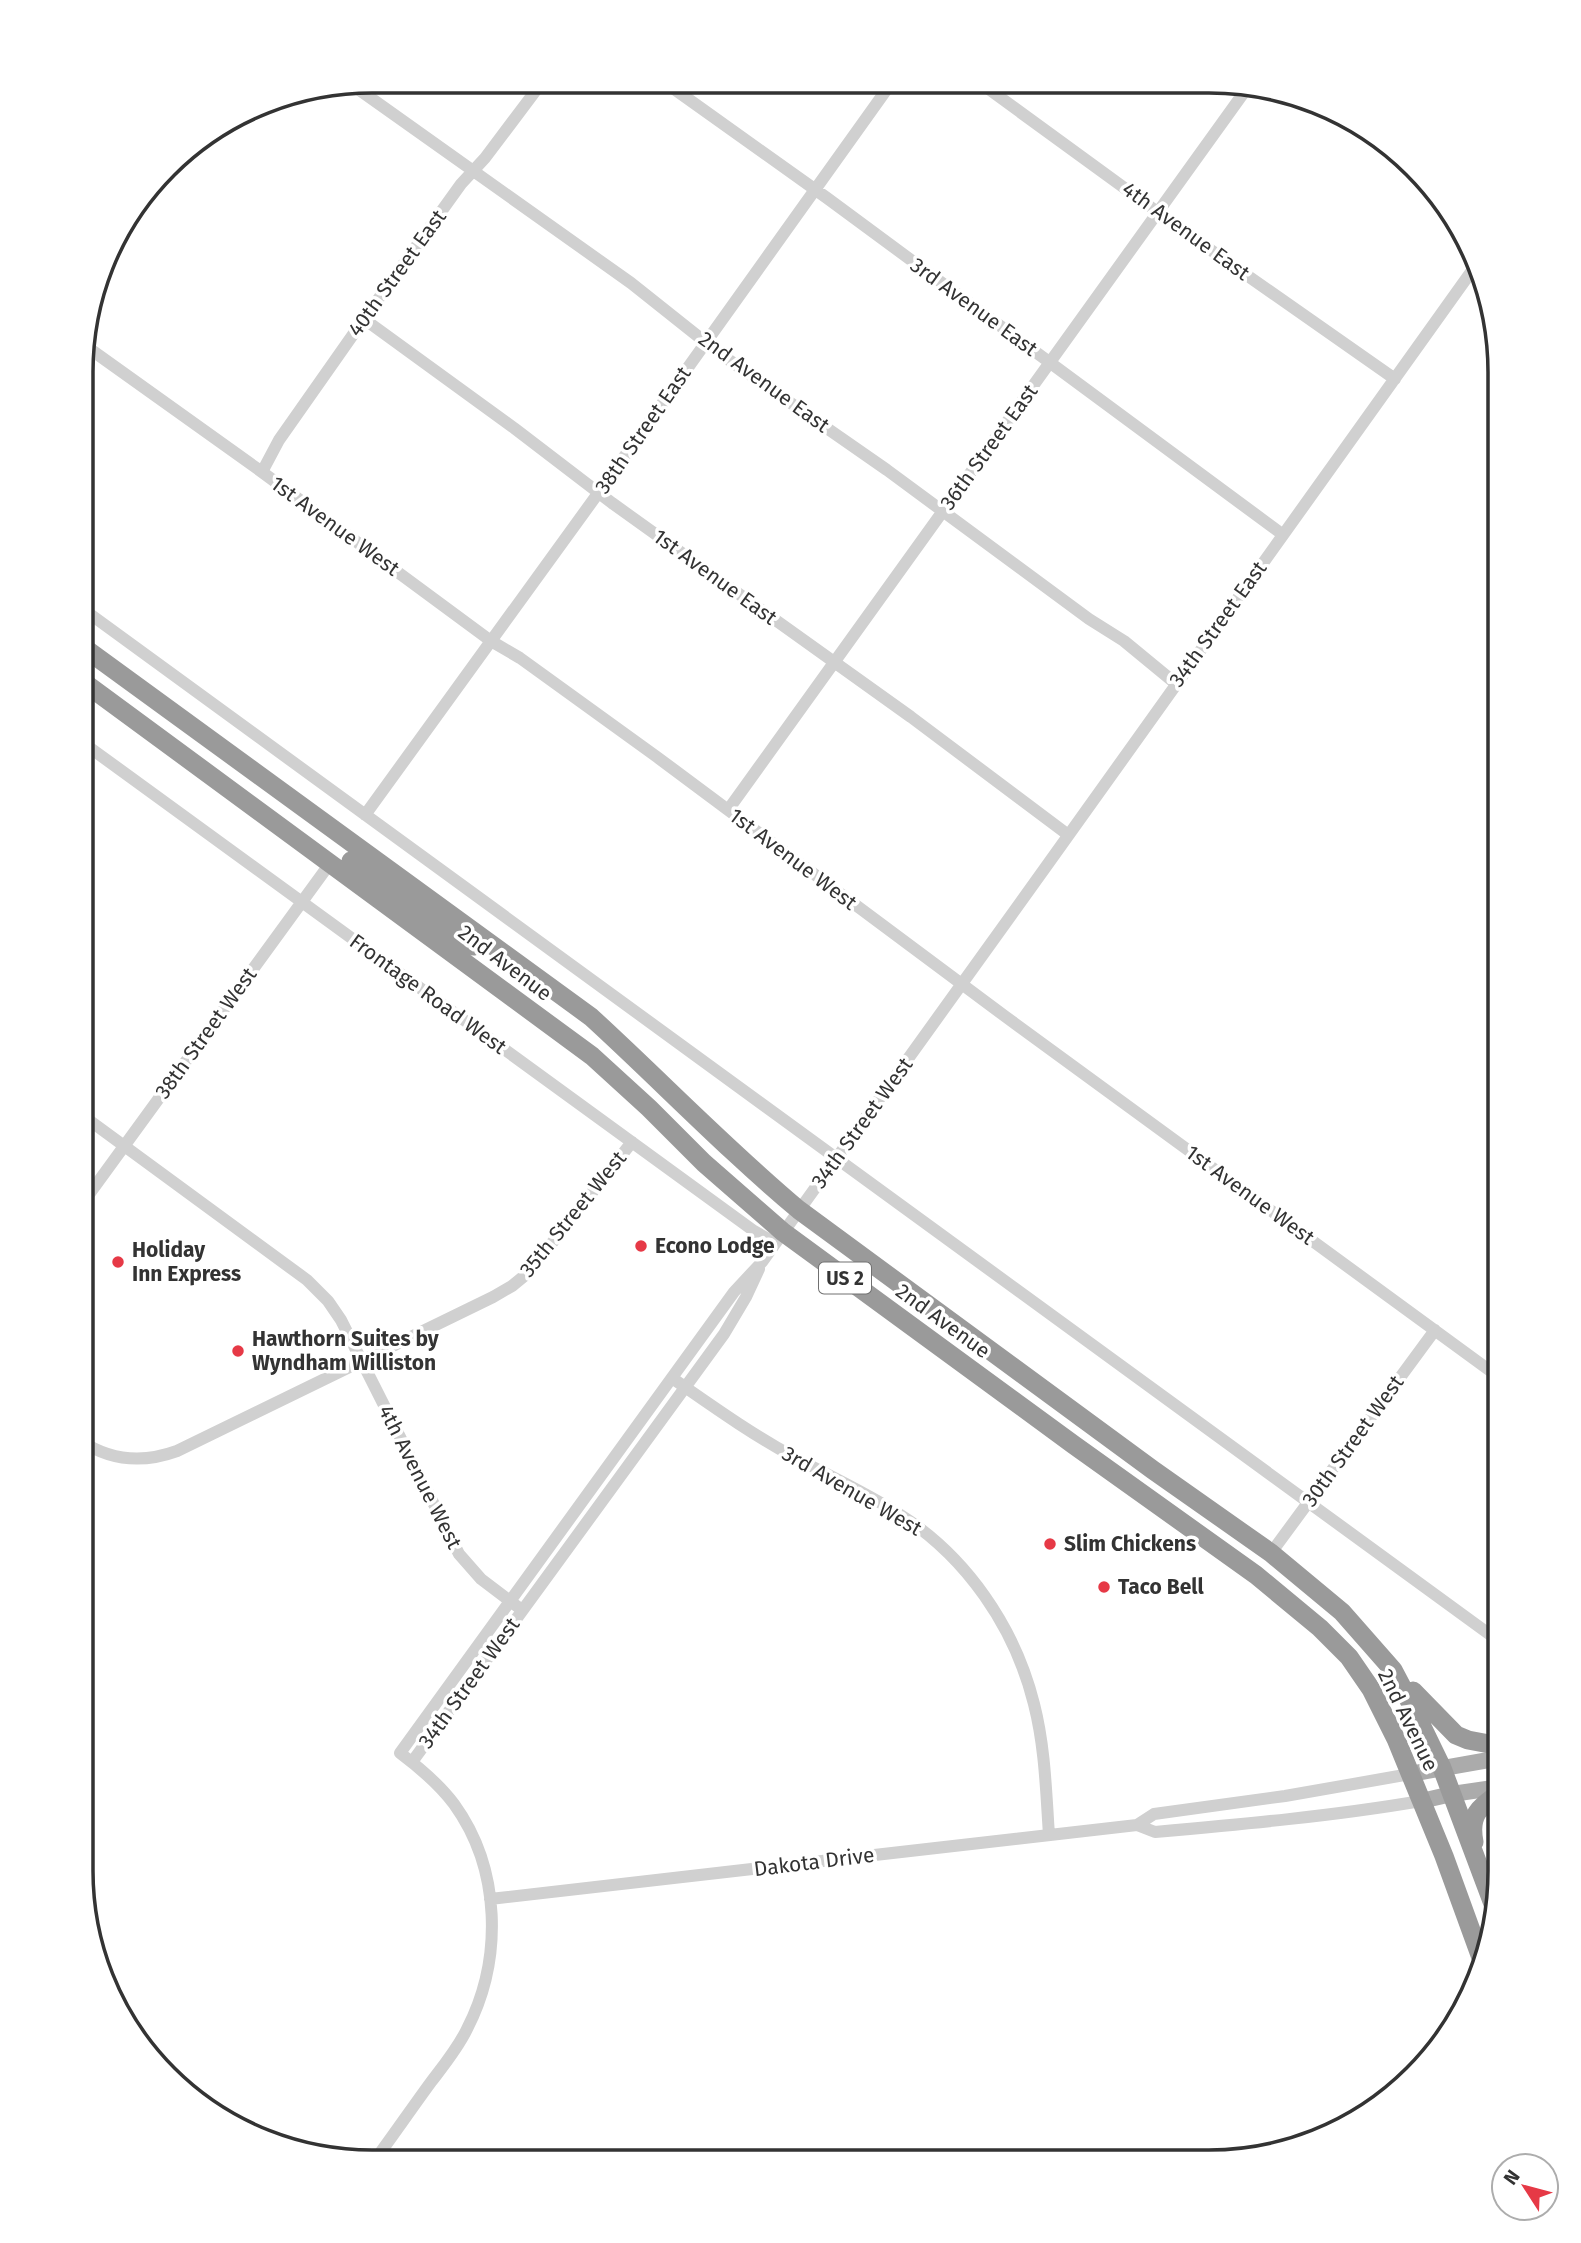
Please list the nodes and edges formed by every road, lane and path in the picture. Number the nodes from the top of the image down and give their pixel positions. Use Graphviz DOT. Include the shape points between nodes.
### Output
graph roads {
  1 [pos="364,93"];
  2 [pos="534,93"];
  3 [pos="680,93"];
  4 [pos="883,93"];
  5 [pos="994,93"];
  6 [pos="1242,95"];
  7 [pos="472,171"];
  8 [pos="814,190"];
  9 [pos="1158,212"];
  10 [pos="1470,273"];
  11 [pos="364,319"];
  12 [pos="705,341"];
  13 [pos="93,351"];
  14 [pos="1050,363"];
  15 [pos="1395,379"];
  16 [pos="262,472"];
  17 [pos="599,492"];
  18 [pos="943,511"];
  19 [pos="1282,534"];
  20 [pos="93,616"];
  21 [pos="491,641"];
  22 [pos="93,654"];
  23 [pos="834,662"];
  24 [pos="1175,683"];
  25 [pos="93,689"];
  26 [pos="93,750"];
  27 [pos="728,810"];
  28 [pos="365,815"];
  29 [pos="1068,834"];
  30 [pos="331,862"];
  31 [pos="302,902"];
  32 [pos="963,985"];
  33 [pos="628,1051"];
  34 [pos="93,1123"];
  35 [pos="632,1142"];
  36 [pos="124,1146"];
  37 [pos="836,1159"];
  38 [pos="93,1189"];
  39 [pos="799,1210"];
  40 [pos="779,1238"];
  41 [pos="762,1262"];
  42 [pos="1435,1330"];
  43 [pos="362,1361"];
  44 [pos="1488,1369"];
  45 [pos="672,1378"];
  46 [pos="685,1387"];
  47 [pos="93,1447"];
  48 [pos="1308,1502"];
  49 [pos="1271,1553"];
  50 [pos="510,1601"];
  51 [pos="522,1610"];
  52 [pos="1488,1633"];
  53 [pos="1393,1670"];
  54 [pos="1488,1744"];
  55 [pos="1488,1760"];
  56 [pos="412,1762"];
  57 [pos="1442,1768"];
  58 [pos="1410,1774"];
  59 [pos="1488,1789"];
  60 [pos="1452,1794"];
  61 [pos="1421,1801"];
  62 [pos="1488,1801"];
  63 [pos="1137,1825"];
  64 [pos="1049,1835"];
  65 [pos="1481,1871"];
  66 [pos="1488,1890"];
  67 [pos="490,1899"];
  68 [pos="1477,1948"];
  69 [pos="381,2150"];
  1 -- 7 [label="street, 2nd Avenue East"];
  2 -- 7 [label="street, 40th Street East"];
  3 -- 8 [label="street, 3rd Avenue East"];
  4 -- 8 [label="street, 38th Street East"];
  5 -- 9 [label="street, 4th Avenue East"];
  6 -- 9 [label="street, 36th Street East"];
  7 -- 11 [label="street, 40th Street East"];
  7 -- 12 [label="street, 2nd Avenue East"];
  8 -- 12 [label="street, 38th Street East"];
  8 -- 14 [label="street, 3rd Avenue East"];
  9 -- 14 [label="street, 36th Street East"];
  9 -- 15 [label="street, 4th Avenue East"];
  10 -- 15 [label="street, 34th Street East"];
  11 -- 16 [label="street, 40th Street East" via="279,440"];
  11 -- 17 [label="street, 1st Avenue East"];
  12 -- 17 [label="street, 38th Street East"];
  12 -- 18 [label="street, 2nd Avenue East"];
  13 -- 16 [label="street, 1st Avenue West"];
  14 -- 18 [label="street, 36th Street East"];
  14 -- 19 [label="street, 3rd Avenue East"];
  15 -- 19 [label="street, 34th Street East"];
  16 -- 21 [label="street, 1st Avenue West"];
  17 -- 21 [label="street, 38th Street East"];
  17 -- 23 [label="street, 1st Avenue East"];
  18 -- 23 [label="street, 36th Street East"];
  18 -- 24 [label="street, 2nd Avenue East"];
  19 -- 24 [label="street, 34th Street East"];
  20 -- 28 [label="street"];
  21 -- 27 [label="street, 1st Avenue West"];
  21 -- 28 [label="street"];
  22 -- 33 [label="highway, 2nd Avenue / US 2" via="547,984"];
  23 -- 27 [label="street, 36th Street East"];
  23 -- 29 [label="street, 1st Avenue East"];
  24 -- 29 [label="street, 34th Street East"];
  25 -- 30 [label="highway, 2nd Avenue / US 2"];
  26 -- 31 [label="street, Frontage Road West"];
  27 -- 32 [label="street, 1st Avenue West"];
  28 -- 37 [label="street"];
  29 -- 32 [label="street, 34th Street East"];
  30 -- 31 [label="street, 38th Street West"];
  30 -- 33 [label="highway" via="349,859"];
  30 -- 40 [label="highway, 2nd Avenue / US 2" via="592,1056"];
  31 -- 35 [label="street, Frontage Road West"];
  31 -- 36 [label="street, 38th Street West"];
  32 -- 37 [label="street, 34th Street West"];
  32 -- 42 [label="street, 1st Avenue West"];
  33 -- 39 [label="highway, 2nd Avenue / US 2"];
  34 -- 36 [label="street, 4th Avenue West"];
  35 -- 40 [label="street, Frontage Road West" via="754,1231"];
  35 -- 43 [label="street, 35th Street West" via="521,1279"];
  36 -- 38 [label="street, 38th Street West"];
  36 -- 43 [label="street, 4th Avenue West" via="314,1286 335,1310"];
  37 -- 39 [label="street, 34th Street West"];
  37 -- 48 [label="street"];
  39 -- 40 [label="street, 34th Street West"];
  39 -- 49 [label="highway, 2nd Avenue / US 2"];
  40 -- 41 [label="street, 34th Street West"];
  40 -- 58 [label="highway, 2nd Avenue / US 2" via="1256,1575 1320,1628 1349,1657 1371,1689"];
  41 -- 45 [label="street, 34th Street West" via="741,1283"];
  41 -- 46 [label="street, 34th Street West" via="737,1314"];
  42 -- 44 [label="street, 1st Avenue West"];
  42 -- 48 [label="street, 30th Street West"];
  43 -- 47 [label="street, 35th Street West" via="159,1458 132,1459"];
  43 -- 50 [label="street, 4th Avenue West" via="458,1554"];
  45 -- 46 [label="street, 3rd Avenue West"];
  45 -- 50 [label="street, 34th Street West"];
  46 -- 51 [label="street, 34th Street West"];
  46 -- 64 [label="street, 3rd Avenue West" via="771,1444 900,1514 930,1536 968,1575 1012,1640 1028,1683 1041,1738"];
  48 -- 49 [label="street, 30th Street West"];
  48 -- 52 [label="street"];
  49 -- 53 [label="highway, 2nd Avenue / US 2" via="1342,1612"];
  50 -- 51 [label="street, 4th Avenue West"];
  50 -- 56 [label="street, 34th Street West" via="400,1753"];
  51 -- 56 [label="street, 34th Street West"];
  53 -- 54 [label="highway" via="1456,1735"];
  53 -- 57 [label="highway, 2nd Avenue / US 2"];
  55 -- 57 [label="main road"];
  56 -- 67 [label="street" via="464,1819 483,1864"];
  57 -- 58 [label="main road"];
  57 -- 60 [label="highway, 2nd Avenue / US 2"];
  58 -- 61 [label="highway, 2nd Avenue / US 2"];
  58 -- 63 [label="street, Dakota Drive" via="1153,1814"];
  59 -- 60 [label="main road"];
  60 -- 61 [label="main road"];
  60 -- 65 [label="highway, 2nd Avenue / US 2"];
  61 -- 63 [label="street, Dakota Drive" via="1168,1831"];
  61 -- 68 [label="highway, 2nd Avenue / US 2"];
  62 -- 65 [label="highway" via="1472,1822"];
  63 -- 64 [label="street, Dakota Drive"];
  64 -- 67 [label="street, Dakota Drive"];
  65 -- 66 [label="highway, 2nd Avenue / US 2"];
  67 -- 69 [label="street" via="489,1967 473,2017 457,2047"];
}
